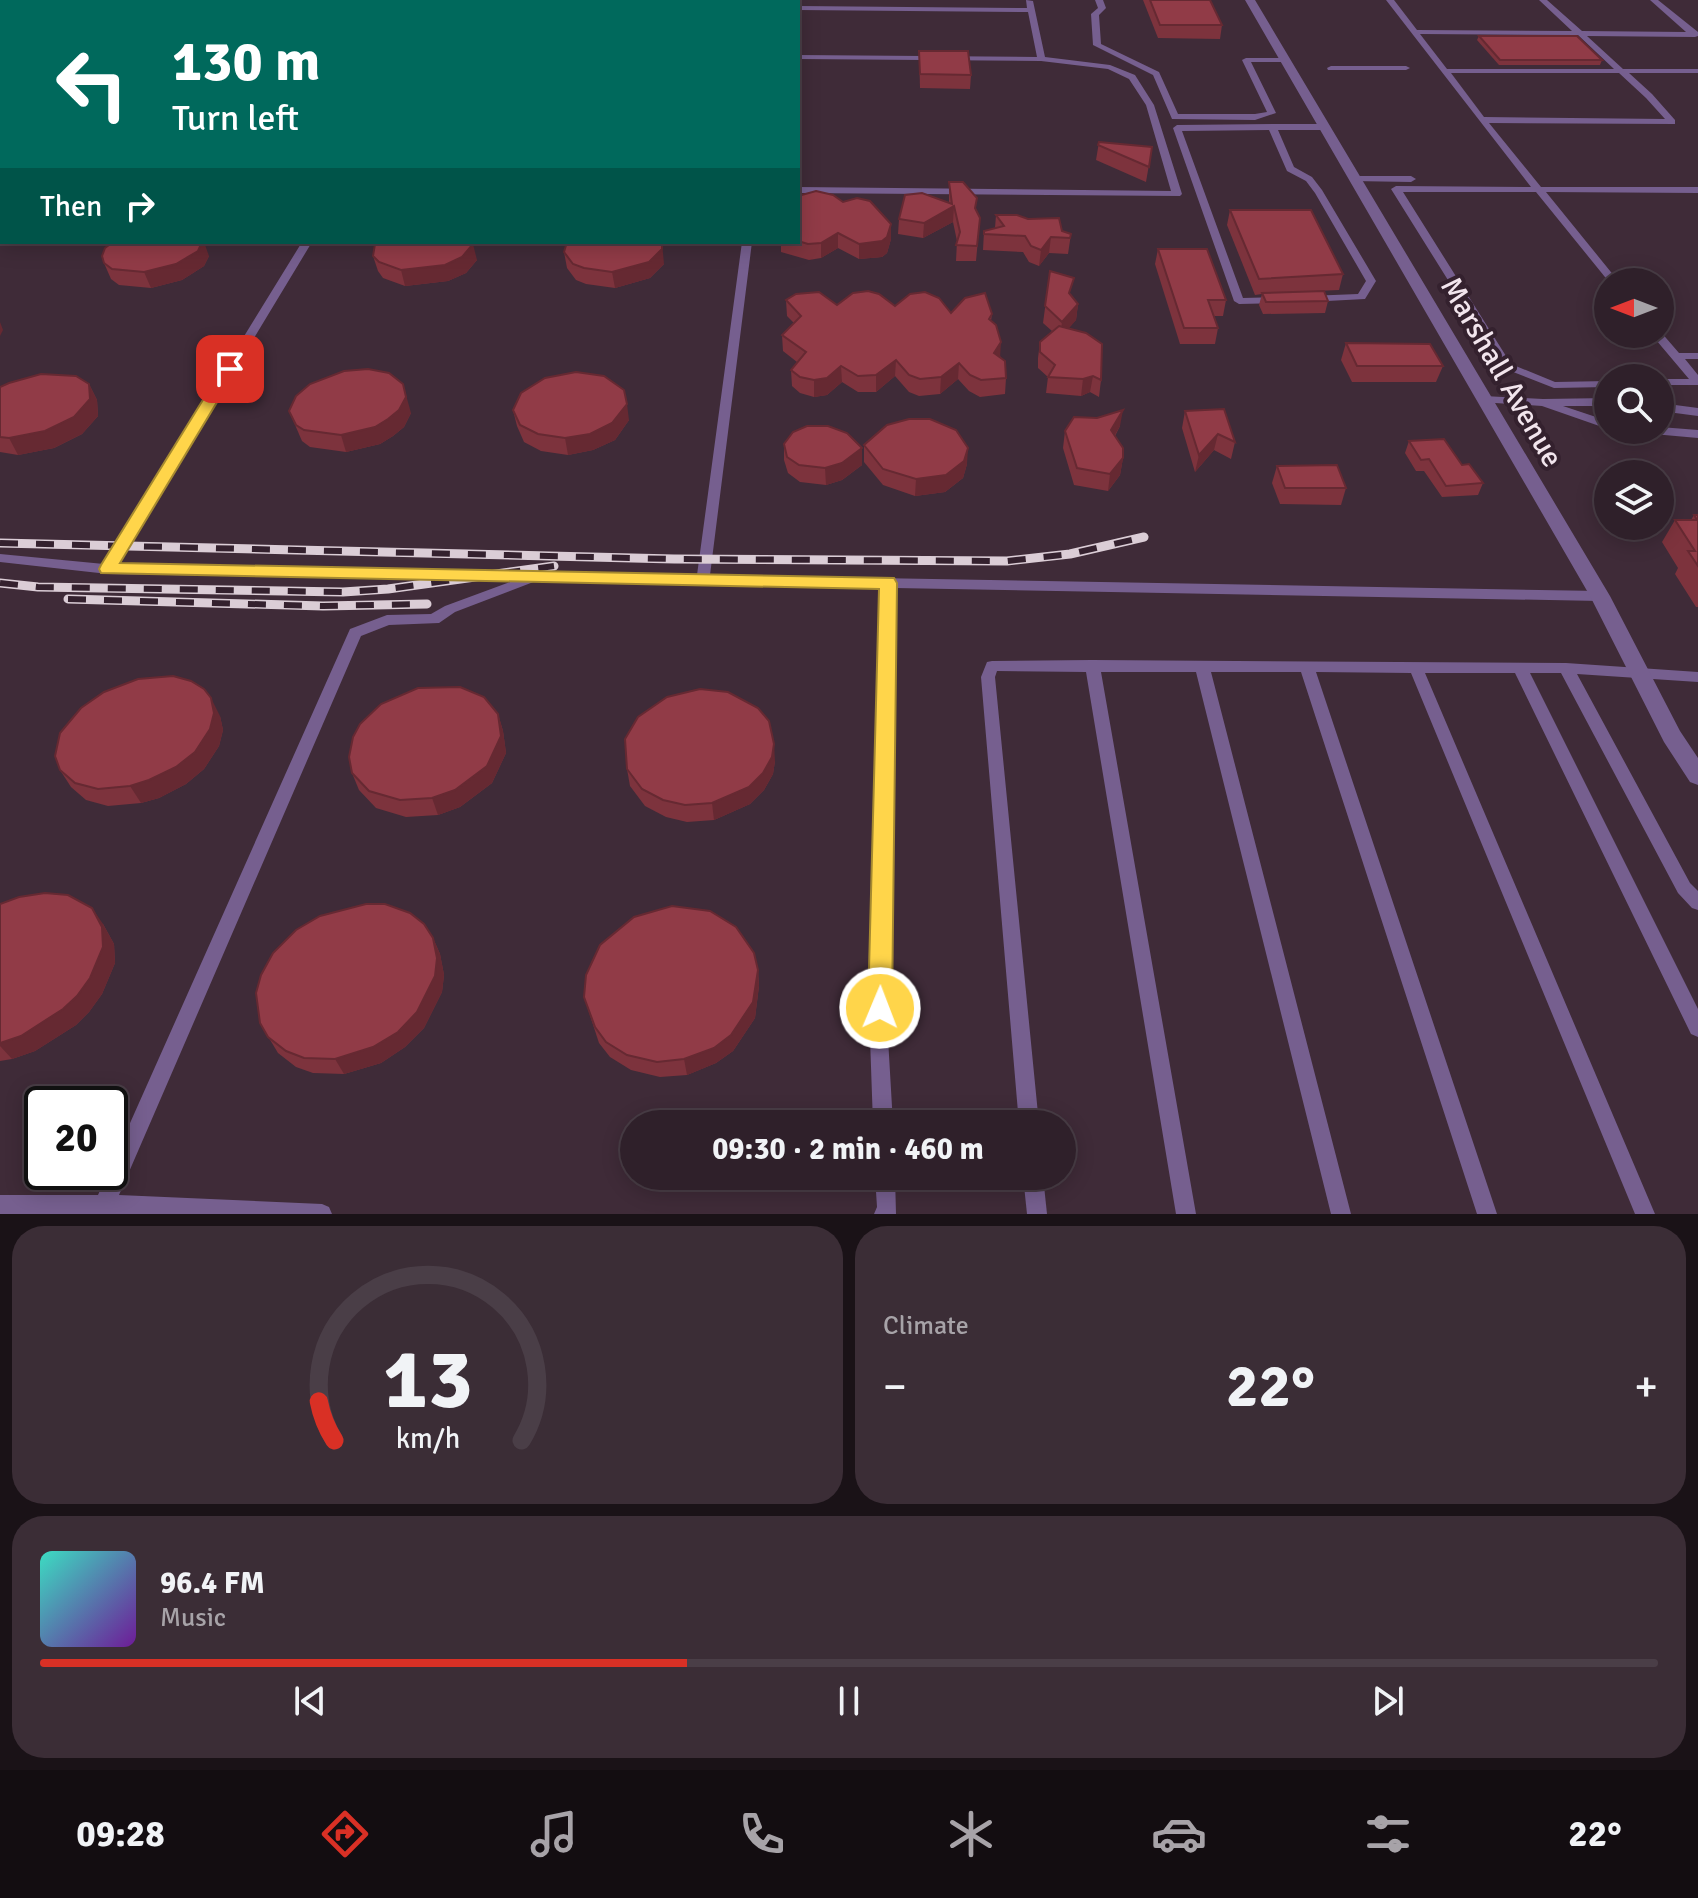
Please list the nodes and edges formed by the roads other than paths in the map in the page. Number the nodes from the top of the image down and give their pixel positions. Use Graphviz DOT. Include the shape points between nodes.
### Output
graph roads {
  1 [pos="1099,0"];
  2 [pos="1250,0"];
  3 [pos="1390,0"];
  4 [pos="1543,0"];
  5 [pos="1654,0"];
  6 [pos="1030,5"];
  7 [pos="800,8"];
  8 [pos="1416,32"];
  9 [pos="1578,34"];
  10 [pos="1697,35"];
  11 [pos="800,57"];
  12 [pos="1041,59"];
  13 [pos="1285,60"];
  14 [pos="1331,68"];
  15 [pos="1406,68"];
  16 [pos="1446,71"];
  17 [pos="1622,71"];
  18 [pos="1698,71"];
  19 [pos="1482,120"];
  20 [pos="1176,122"];
  21 [pos="1272,127"];
  22 [pos="1324,127"];
  23 [pos="1355,179"];
  24 [pos="1531,180"];
  25 [pos="1538,189"];
  26 [pos="800,190"];
  27 [pos="1698,190"];
  28 [pos="306,244"];
  29 [pos="747,244"];
  30 [pos="1603,268"];
  31 [pos="1285,299"];
  32 [pos="1300,299"];
  33 [pos="1668,348"];
  34 [pos="1675,356"];
  35 [pos="1698,356"];
  36 [pos="1674,382"];
  37 [pos="1594,384"];
  38 [pos="1484,400"];
  39 [pos="1594,402"];
  40 [pos="1543,403"];
  41 [pos="1674,409"];
  42 [pos="1698,412"];
  43 [pos="1594,420"];
  44 [pos="1674,432"];
  45 [pos="1698,434"];
  46 [pos="0,558"];
  47 [pos="108,569"];
  48 [pos="538,578"];
  49 [pos="703,580"];
  50 [pos="888,583"];
  51 [pos="1600,596"];
  52 [pos="1092,665"];
  53 [pos="1202,666"];
  54 [pos="1307,667"];
  55 [pos="1416,668"];
  56 [pos="1520,668"];
  57 [pos="1566,668"];
  58 [pos="1640,672"];
  59 [pos="1698,677"];
  60 [pos="1698,776"];
  61 [pos="1698,903"];
  62 [pos="1698,1028"];
  63 [pos="882,1110"];
  64 [pos="1028,1110"];
  65 [pos="886,1190"];
  66 [pos="1034,1190"];
  67 [pos="0,1205"];
  68 [pos="104,1205"];
  69 [pos="322,1214"];
  70 [pos="884,1214"];
  71 [pos="1037,1214"];
  72 [pos="1186,1214"];
  73 [pos="1341,1214"];
  74 [pos="1487,1214"];
  75 [pos="1645,1214"];
  1 -- 20 [label="lane" via="1097,45 1156,74"];
  2 -- 13 [label="street, Marshall Avenue"];
  3 -- 8 [label="lane"];
  4 -- 9 [label="lane"];
  5 -- 10 [label="lane"];
  6 -- 7 [label="lane"];
  6 -- 12 [label="lane"];
  8 -- 9 [label="lane"];
  8 -- 16 [label="lane"];
  9 -- 10 [label="lane"];
  9 -- 17 [label="lane"];
  11 -- 12 [label="lane"];
  12 -- 26 [label="lane" via="1110,67 1132,77 1150,105 1177,194"];
  13 -- 20 [label="lane" via="1246,60 1272,113"];
  13 -- 22 [label="street, Marshall Avenue"];
  14 -- 15 [label="lane"];
  16 -- 17 [label="lane"];
  16 -- 19 [label="lane"];
  17 -- 18 [label="lane"];
  17 -- 19 [label="lane" via="1672,122"];
  19 -- 24 [label="lane"];
  20 -- 21 [label="lane"];
  20 -- 31 [label="lane" via="1239,301"];
  21 -- 22 [label="lane"];
  21 -- 32 [label="lane" via="1290,169 1319,192 1371,281 1361,297"];
  22 -- 23 [label="street, Marshall Avenue"];
  23 -- 24 [label="lane"];
  23 -- 38 [label="street, Marshall Avenue"];
  24 -- 25 [label="lane"];
  25 -- 27 [label="lane"];
  25 -- 30 [label="lane"];
  25 -- 37 [label="lane" via="1396,189 1507,366 1554,385"];
  28 -- 47 [label="lane"];
  29 -- 49 [label="lane"];
  33 -- 34 [label="lane"];
  34 -- 35 [label="lane"];
  34 -- 36 [label="lane" via="1698,382"];
  38 -- 40 [label="lane"];
  38 -- 51 [label="street, Marshall Avenue"];
  39 -- 40 [label="lane"];
  40 -- 43 [label="lane"];
  41 -- 42 [label="lane"];
  44 -- 45 [label="lane"];
  46 -- 47 [label="lane"];
  47 -- 48 [label="lane"];
  48 -- 49 [label="lane"];
  48 -- 68 [label="lane" via="434,619 387,620 355,633"];
  49 -- 50 [label="lane"];
  50 -- 51 [label="lane"];
  50 -- 63 [label="lane" via="879,1038"];
  51 -- 58 [label="street, Marshall Avenue"];
  52 -- 53 [label="lane"];
  52 -- 64 [label="lane" via="1000,664 988,670"];
  52 -- 72 [label="lane"];
  53 -- 54 [label="lane"];
  53 -- 73 [label="lane"];
  54 -- 55 [label="lane"];
  54 -- 74 [label="lane"];
  55 -- 56 [label="lane"];
  55 -- 75 [label="lane"];
  56 -- 57 [label="lane"];
  56 -- 62 [label="lane"];
  57 -- 58 [label="lane"];
  57 -- 61 [label="lane" via="1684,888"];
  58 -- 59 [label="lane"];
  58 -- 60 [label="street, Marshall Avenue"];
  65 -- 70 [label="lane"];
  66 -- 71 [label="lane"];
  67 -- 68 [label="lane"];
  68 -- 69 [label="lane"];
}
